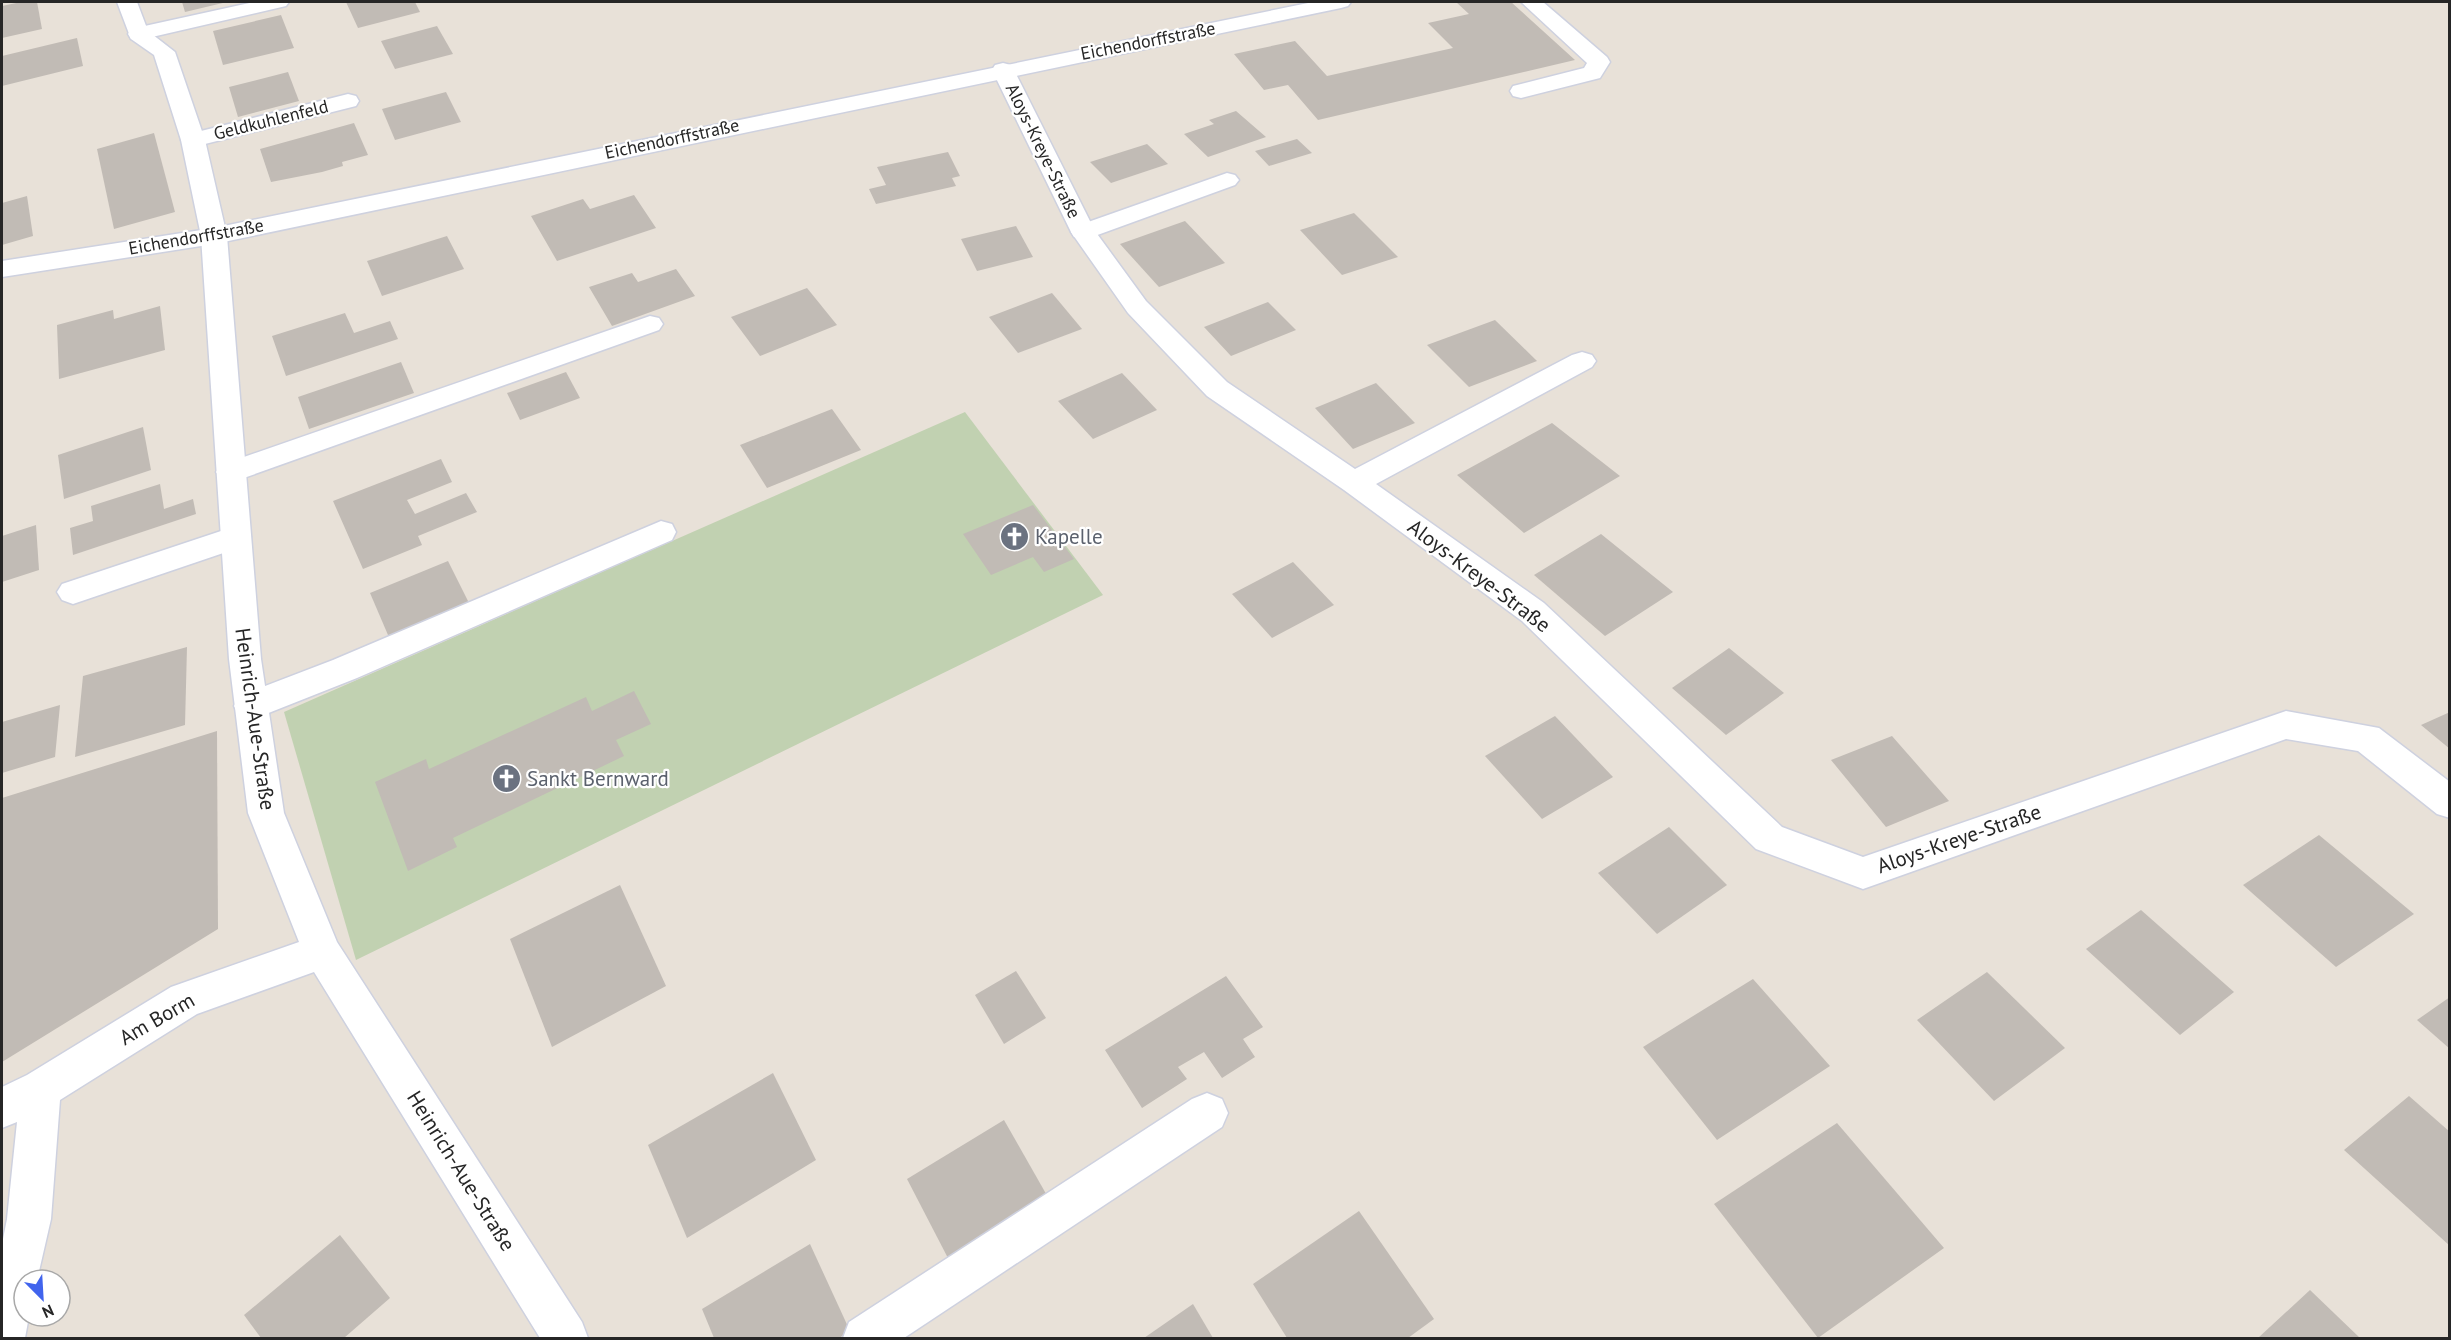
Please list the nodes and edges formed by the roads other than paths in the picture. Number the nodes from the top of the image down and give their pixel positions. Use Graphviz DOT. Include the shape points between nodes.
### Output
graph roads {
  1 [pos="127,2"];
  2 [pos="279,2"];
  3 [pos="1341,2"];
  4 [pos="1531,2"];
  5 [pos="139,34"];
  6 [pos="1003,70"];
  7 [pos="1521,91"];
  8 [pos="348,101"];
  9 [pos="194,140"];
  10 [pos="1227,180"];
  11 [pos="1083,232"];
  12 [pos="214,236"];
  13 [pos="2,269"];
  14 [pos="650,324"];
  15 [pos="1582,361"];
  16 [pos="231,472"];
  17 [pos="1354,483"];
  18 [pos="661,532"];
  19 [pos="236,537"];
  20 [pos="73,592"];
  21 [pos="251,706"];
  22 [pos="2450,803"];
  23 [pos="322,952"];
  24 [pos="41,1089"];
  25 [pos="2,1108"];
  26 [pos="1208,1113"];
  27 [pos="2,1338"];
  28 [pos="566,1338"];
  29 [pos="865,1338"];
  1 -- 5 [label="street"];
  2 -- 5 [label="street"];
  3 -- 6 [label="street, Eichendorffstraße"];
  4 -- 7 [label="street" via="1599,62 1592,73"];
  5 -- 9 [label="street, Geldkuhlenfeld" via="164,52"];
  6 -- 11 [label="street, Aloys-Kreye-Straße"];
  6 -- 12 [label="street, Eichendorffstraße"];
  8 -- 9 [label="street, Geldkuhlenfeld"];
  9 -- 12 [label="street, Geldkuhlenfeld"];
  10 -- 11 [label="street, Aloys-Kreye-Straße"];
  11 -- 17 [label="street, Aloys-Kreye-Straße" via="1137,307 1217,389"];
  12 -- 13 [label="street, Eichendorffstraße"];
  12 -- 16 [label="street, Heinrich-Aue-Straße"];
  14 -- 16 [label="street"];
  15 -- 17 [label="street"];
  16 -- 19 [label="street, Heinrich-Aue-Straße"];
  17 -- 22 [label="street, Aloys-Kreye-Straße" via="1533,612 1769,838 1863,873 2286,725 2367,738"];
  18 -- 21 [label="street"];
  19 -- 20 [label="street"];
  19 -- 21 [label="street, Heinrich-Aue-Straße"];
  21 -- 23 [label="street, Heinrich-Aue-Straße" via="266,813"];
  23 -- 24 [label="street, Am Borm" via="184,1000"];
  23 -- 28 [label="street, Heinrich-Aue-Straße"];
  24 -- 25 [label="street, Am Borm"];
  24 -- 27 [label="street" via="30,1219"];
  26 -- 29 [label="street"];
}
